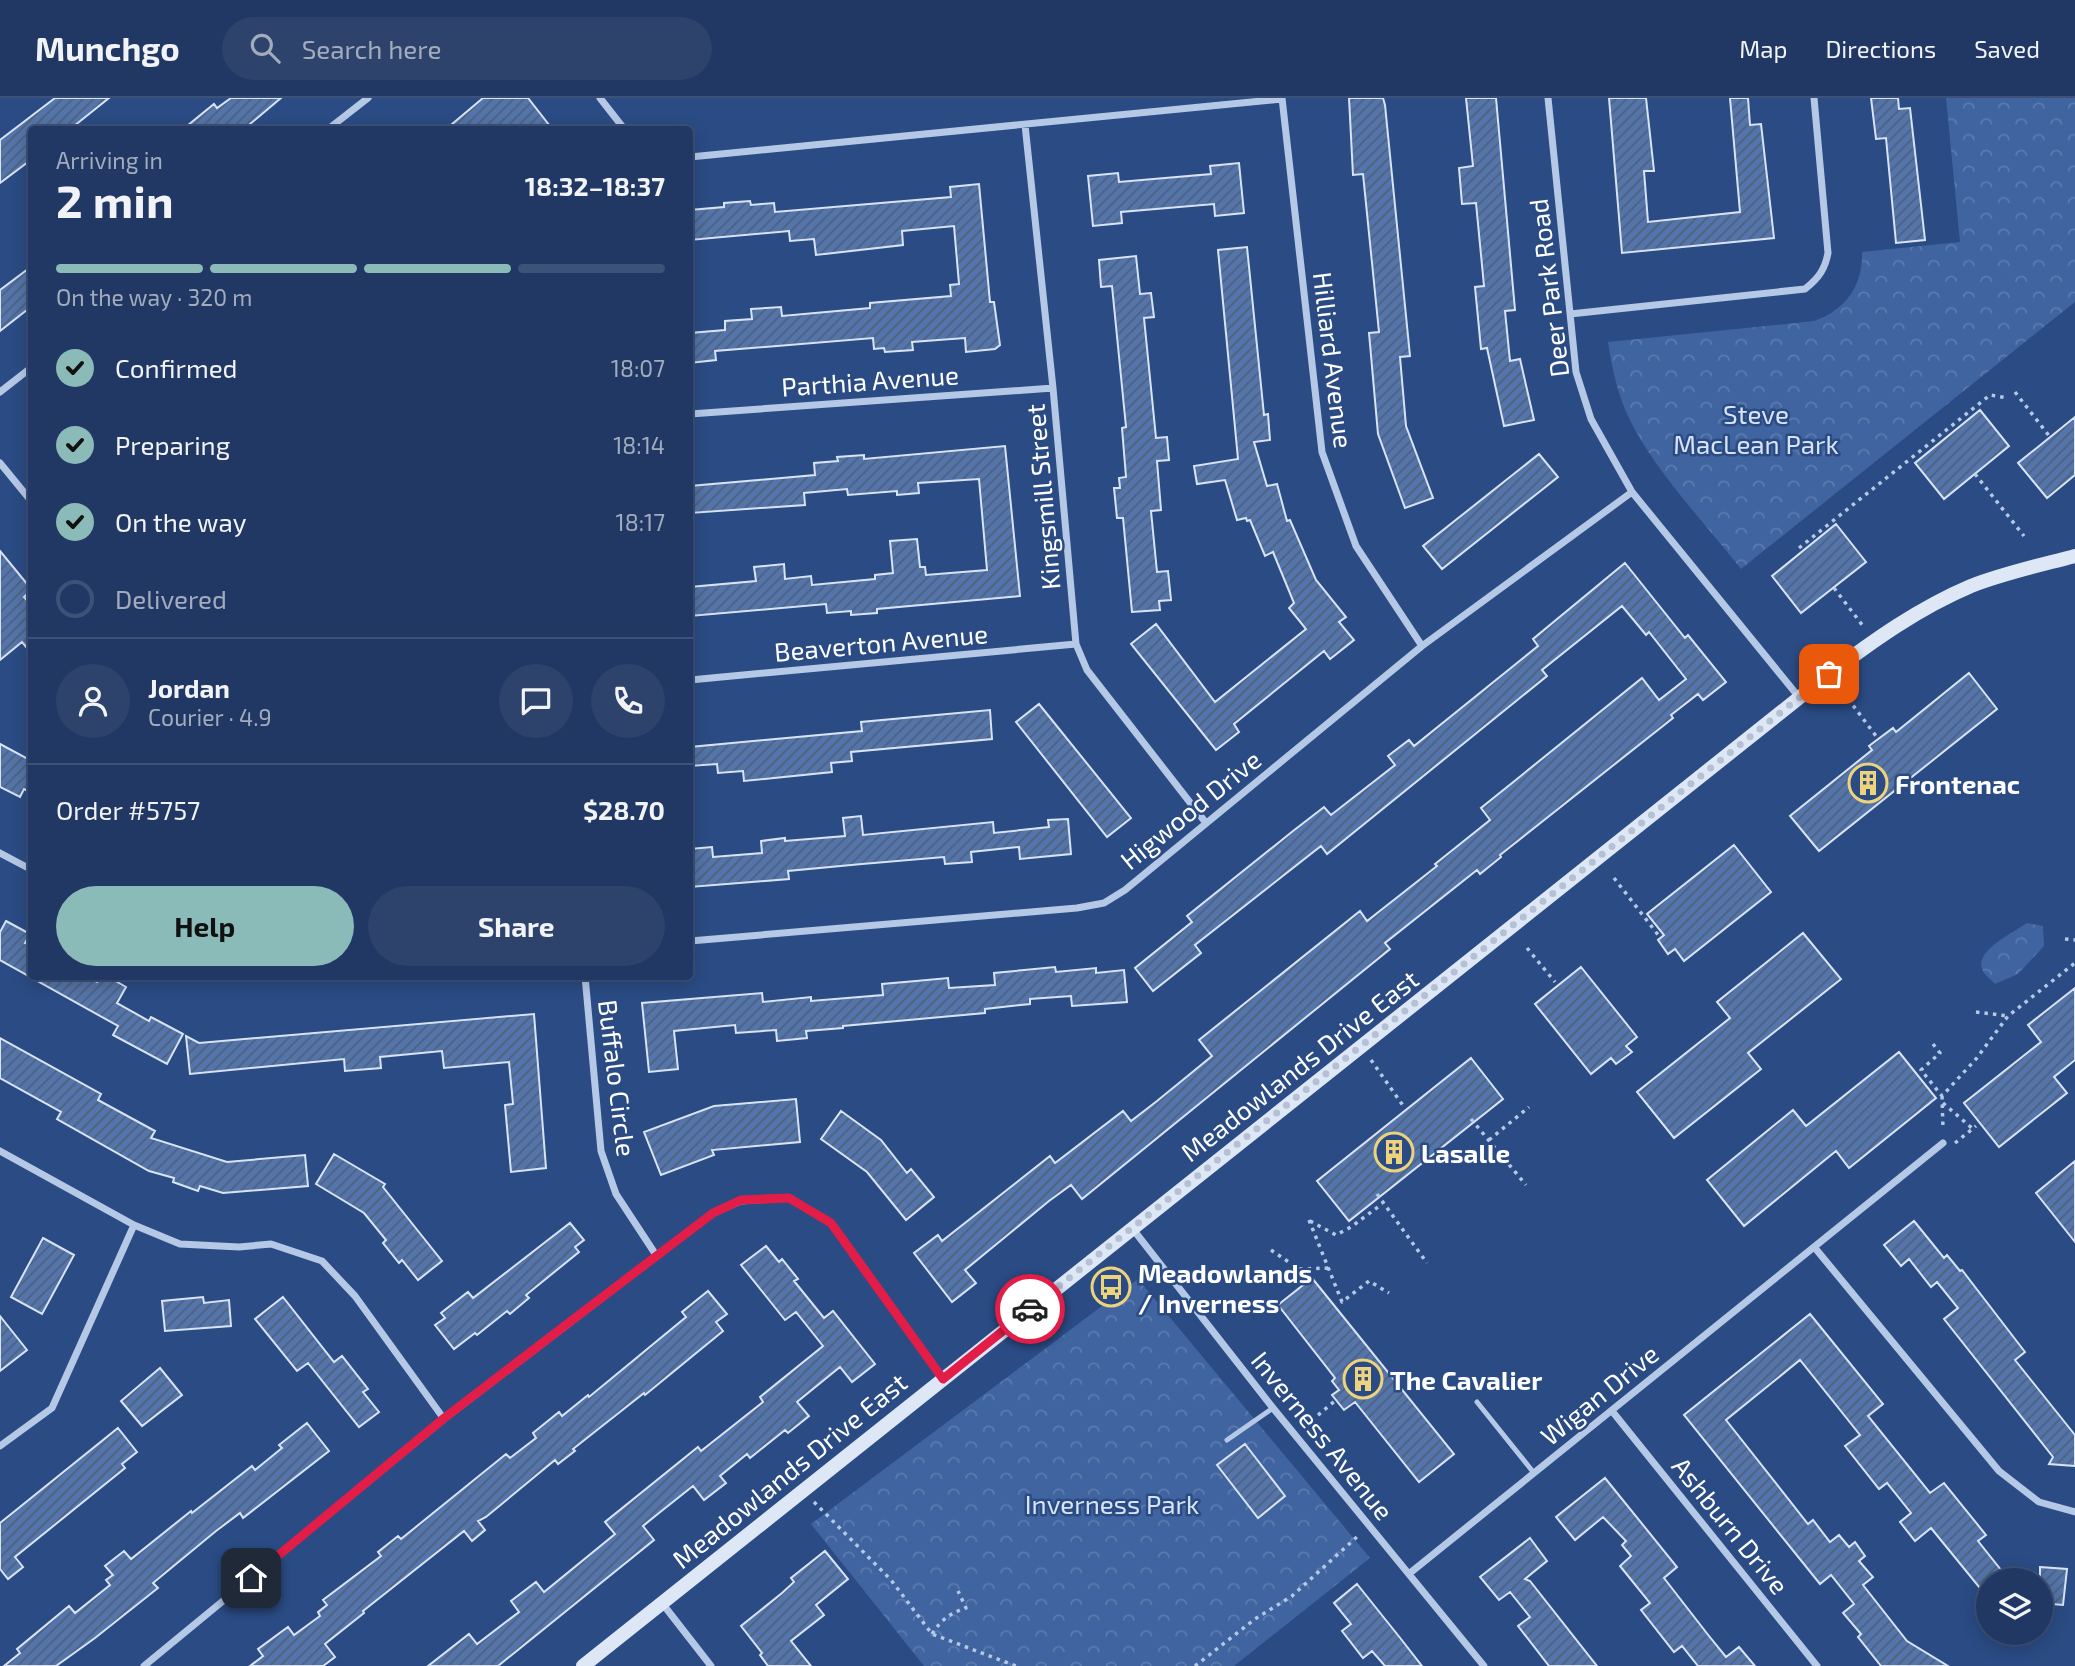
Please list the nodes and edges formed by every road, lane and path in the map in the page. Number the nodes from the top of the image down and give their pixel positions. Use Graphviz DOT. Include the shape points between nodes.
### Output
graph roads {
  1 [pos="368,98"];
  2 [pos="600,98"];
  3 [pos="1548,98"];
  4 [pos="1814,98"];
  5 [pos="1282,99"];
  6 [pos="1025,125"];
  7 [pos="332,126"];
  8 [pos="622,126"];
  9 [pos="693,157"];
  10 [pos="1570,314"];
  11 [pos="28,370"];
  12 [pos="1053,388"];
  13 [pos="0,392"];
  14 [pos="2015,392"];
  15 [pos="2008,398"];
  16 [pos="693,414"];
  17 [pos="2050,437"];
  18 [pos="0,463"];
  19 [pos="1975,474"];
  20 [pos="1632,492"];
  21 [pos="28,497"];
  22 [pos="2024,536"];
  23 [pos="1799,548"];
  24 [pos="2075,556"];
  25 [pos="1834,588"];
  26 [pos="1863,626"];
  27 [pos="1076,644"];
  28 [pos="1422,646"];
  29 [pos="693,680"];
  30 [pos="1843,692"];
  31 [pos="1798,696"];
  32 [pos="1876,736"];
  33 [pos="1206,824"];
  34 [pos="0,853"];
  35 [pos="28,868"];
  36 [pos="1614,878"];
  37 [pos="1659,936"];
  38 [pos="2065,939"];
  39 [pos="2075,940"];
  40 [pos="693,942"];
  41 [pos="1527,948"];
  42 [pos="2075,962"];
  43 [pos="585,980"];
  44 [pos="1555,982"];
  45 [pos="1976,1012"];
  46 [pos="2008,1016"];
  47 [pos="1933,1044"];
  48 [pos="1362,1046"];
  49 [pos="1942,1096"];
  50 [pos="1943,1103"];
  51 [pos="1404,1107"];
  52 [pos="1530,1107"];
  53 [pos="1471,1119"];
  54 [pos="1489,1140"];
  55 [pos="1945,1145"];
  56 [pos="0,1151"];
  57 [pos="1526,1185"];
  58 [pos="1377,1194"];
  59 [pos="1382,1204"];
  60 [pos="134,1225"];
  61 [pos="1132,1228"];
  62 [pos="1815,1248"];
  63 [pos="1271,1250"];
  64 [pos="656,1255"];
  65 [pos="1427,1264"];
  66 [pos="1329,1268"];
  67 [pos="1389,1293"];
  68 [pos="943,1379"];
  69 [pos="1336,1400"];
  70 [pos="1477,1402"];
  71 [pos="1273,1408"];
  72 [pos="1612,1411"];
  73 [pos="443,1419"];
  74 [pos="1295,1434"];
  75 [pos="1227,1440"];
  76 [pos="0,1446"];
  77 [pos="1534,1473"];
  78 [pos="803,1490"];
  79 [pos="2075,1512"];
  80 [pos="1369,1527"];
  81 [pos="1410,1573"];
  82 [pos="958,1591"];
  83 [pos="662,1603"];
  84 [pos="933,1634"];
  85 [pos="144,1666"];
  86 [pos="583,1666"];
  87 [pos="711,1666"];
  88 [pos="1016,1666"];
  89 [pos="1195,1666"];
  90 [pos="1484,1666"];
  91 [pos="1817,1666"];
  1 -- 7 [label="street"];
  2 -- 8 [label="street"];
  3 -- 10 [label="street, Deer Park Road"];
  4 -- 10 [label="street" via="1828,253 1817,280 1805,289"];
  5 -- 6 [label="street"];
  5 -- 28 [label="street, Hilliard Avenue" via="1322,452 1356,546"];
  6 -- 9 [label="street"];
  6 -- 12 [label="street, Kingsmill Street"];
  10 -- 20 [label="street, Deer Park Road" via="1576,372 1591,419"];
  11 -- 13 [label="street"];
  12 -- 16 [label="street, Parthia Avenue"];
  12 -- 27 [label="street, Kingsmill Street"];
  14 -- 17 [label="path"];
  15 -- 23 [label="path" via="1990,395"];
  18 -- 21 [label="street"];
  19 -- 22 [label="path"];
  20 -- 28 [label="street, Higwood Drive"];
  20 -- 31 [label="street, Deer Park Road"];
  24 -- 31 [label="main road, Meadowlands Drive East" via="1980,583 1917,613"];
  25 -- 26 [label="path"];
  27 -- 29 [label="street, Beaverton Avenue"];
  27 -- 33 [label="street, Kingsmill Street" via="1087,670"];
  28 -- 33 [label="street, Higwood Drive"];
  30 -- 32 [label="path"];
  31 -- 48 [label="main road, Meadowlands Drive East"];
  33 -- 40 [label="street, Higwood Drive" via="1104,903"];
  34 -- 35 [label="street"];
  36 -- 37 [label="path"];
  38 -- 39 [label="path"];
  41 -- 44 [label="path"];
  42 -- 46 [label="path"];
  43 -- 64 [label="street, Buffalo Circle" via="601,1150 616,1194"];
  45 -- 46 [label="path"];
  46 -- 49 [label="path"];
  47 -- 49 [label="path" via="1940,1053 1922,1070"];
  48 -- 51 [label="path"];
  48 -- 61 [label="main road, Meadowlands Drive East"];
  49 -- 50 [label="path"];
  50 -- 55 [label="path"];
  50 -- 55 [label="path" via="1974,1128"];
  52 -- 54 [label="path"];
  53 -- 54 [label="path"];
  54 -- 57 [label="path"];
  55 -- 62 [label="street, Wigan Drive"];
  56 -- 60 [label="street"];
  58 -- 59 [label="path"];
  59 -- 65 [label="path"];
  59 -- 66 [label="path" via="1336,1234 1309,1220"];
  60 -- 73 [label="street" via="180,1244 271,1244 322,1261 355,1296"];
  60 -- 76 [label="street" via="52,1408"];
  61 -- 68 [label="main road, Meadowlands Drive East"];
  61 -- 71 [label="street, Inverness Avenue"];
  62 -- 72 [label="street, Wigan Drive"];
  62 -- 79 [label="street" via="1999,1471 2039,1502"];
  63 -- 66 [label="path" via="1298,1269"];
  64 -- 68 [label="street" via="713,1213 741,1200 789,1198 831,1223"];
  64 -- 73 [label="street"];
  66 -- 67 [label="path" via="1342,1302 1369,1281"];
  68 -- 78 [label="main road, Meadowlands Drive East"];
  69 -- 74 [label="path"];
  70 -- 77 [label="lane"];
  71 -- 74 [label="street, Inverness Avenue"];
  71 -- 75 [label="lane"];
  72 -- 77 [label="street, Wigan Drive"];
  72 -- 91 [label="street, Ashburn Drive"];
  73 -- 85 [label="street"];
  74 -- 80 [label="street, Inverness Avenue"];
  77 -- 81 [label="street, Wigan Drive"];
  78 -- 83 [label="main road, Meadowlands Drive East"];
  78 -- 84 [label="path" via="891,1580"];
  80 -- 81 [label="street, Inverness Avenue"];
  80 -- 89 [label="path" via="1292,1596"];
  81 -- 90 [label="street, Inverness Avenue"];
  82 -- 84 [label="path" via="966,1608 940,1622"];
  83 -- 86 [label="main road, Meadowlands Drive East"];
  83 -- 87 [label="street"];
  84 -- 88 [label="path"];
}
